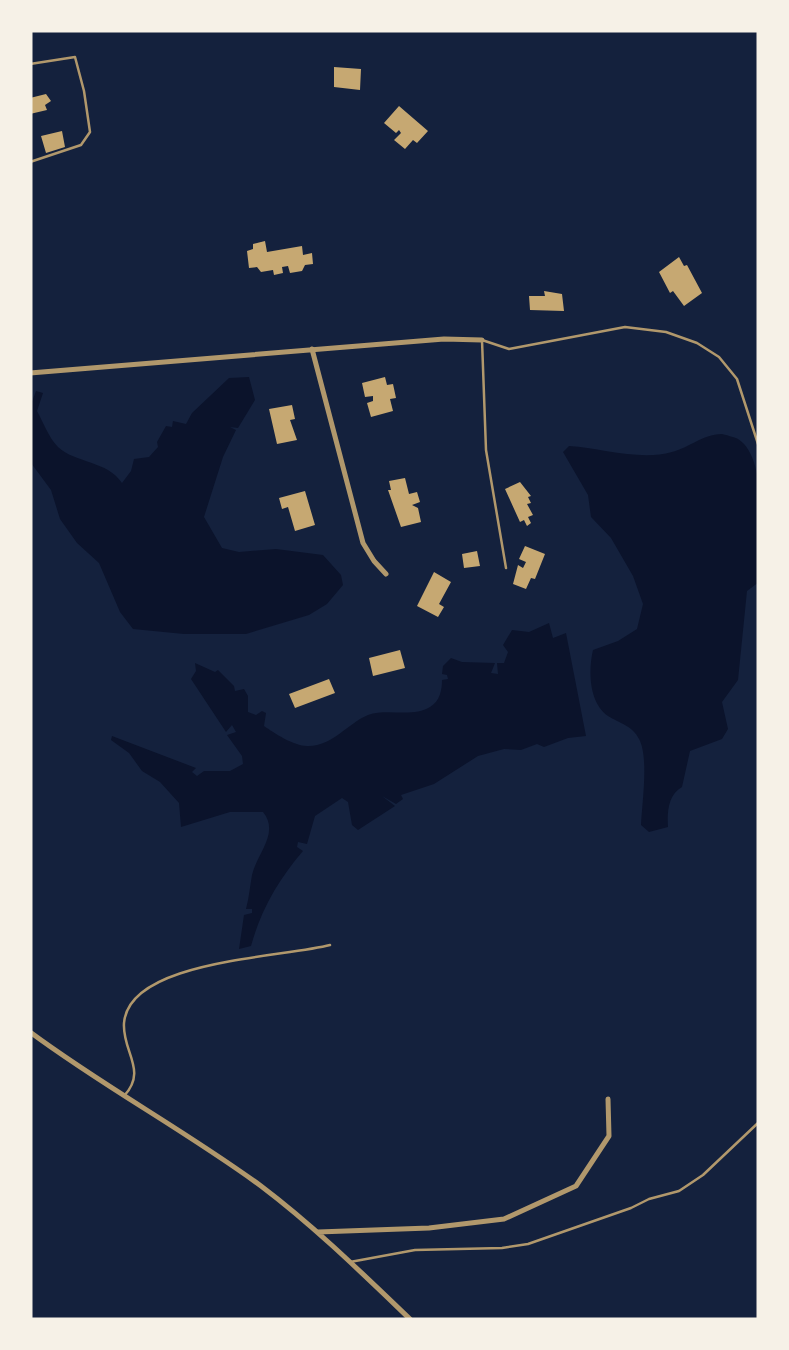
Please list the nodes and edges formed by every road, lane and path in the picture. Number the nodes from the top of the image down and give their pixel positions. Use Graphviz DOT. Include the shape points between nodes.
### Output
graph roads {
  1 [pos="30,64"];
  2 [pos="30,162"];
  3 [pos="482,340"];
  4 [pos="312,349"];
  5 [pos="30,373"];
  6 [pos="759,447"];
  7 [pos="506,568"];
  8 [pos="386,574"];
  9 [pos="330,946"];
  10 [pos="30,1032"];
  11 [pos="123,1097"];
  12 [pos="608,1099"];
  13 [pos="759,1122"];
  14 [pos="316,1232"];
  15 [pos="349,1262"];
  16 [pos="410,1320"];
  1 -- 2 [label="lane" via="75,57 90,132 81,145"];
  3 -- 4 [label="street"];
  3 -- 6 [label="lane" via="509,349 625,327 697,343 719,356 737,379"];
  3 -- 7 [label="lane" via="486,450"];
  4 -- 5 [label="street"];
  4 -- 8 [label="street" via="363,542"];
  9 -- 11 [label="lane" via="194,969 149,984 127,1008 125,1037 135,1077"];
  10 -- 11 [label="street"];
  11 -- 14 [label="street" via="220,1158"];
  12 -- 14 [label="street" via="609,1136 576,1186 504,1218"];
  13 -- 15 [label="lane" via="679,1191 528,1244 415,1250"];
  14 -- 15 [label="street"];
  15 -- 16 [label="street"];
}
